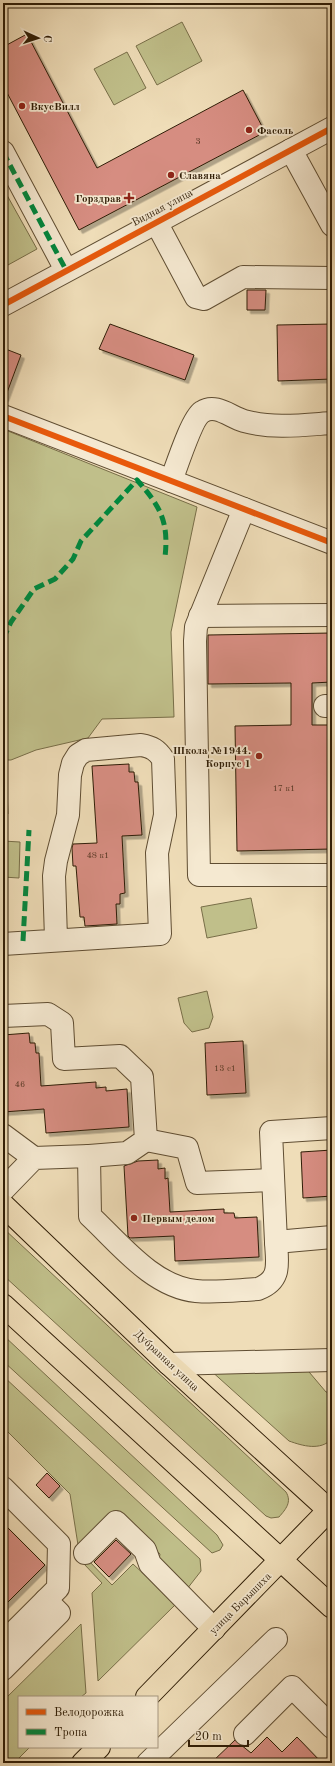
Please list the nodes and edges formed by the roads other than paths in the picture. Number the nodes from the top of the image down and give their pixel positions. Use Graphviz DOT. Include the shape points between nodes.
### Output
graph roads {
  1 [pos="332,128"];
  2 [pos="291,150"];
  3 [pos="3,152"];
  4 [pos="156,222"];
  5 [pos="332,225"];
  6 [pos="66,270"];
  7 [pos="332,278"];
  8 [pos="3,305"];
  9 [pos="3,416"];
  10 [pos="332,423"];
  11 [pos="171,481"];
  12 [pos="244,509"];
  13 [pos="332,543"];
  14 [pos="332,615"];
  15 [pos="200,616"];
  16 [pos="332,875"];
  17 [pos="56,939"];
  18 [pos="3,944"];
  19 [pos="3,1016"];
  20 [pos="332,1128"];
  21 [pos="3,1135"];
  22 [pos="146,1140"];
  23 [pos="89,1156"];
  24 [pos="34,1158"];
  25 [pos="273,1180"];
  26 [pos="3,1190"];
  27 [pos="3,1205"];
  28 [pos="332,1237"];
  29 [pos="276,1242"];
  30 [pos="3,1305"];
  31 [pos="332,1360"];
  32 [pos="170,1364"];
  33 [pos="3,1488"];
  34 [pos="331,1510"];
  35 [pos="85,1553"];
  36 [pos="282,1561"];
  37 [pos="46,1600"];
  38 [pos="332,1607"];
  39 [pos="214,1629"];
  40 [pos="276,1638"];
  41 [pos="3,1643"];
  42 [pos="3,1669"];
  43 [pos="148,1696"];
  44 [pos="332,1727"];
  45 [pos="245,1734"];
  46 [pos="98,1748"];
  47 [pos="83,1763"];
  48 [pos="148,1763"];
  1 -- 2 [label="street, Видная улица"];
  2 -- 4 [label="street, Видная улица"];
  2 -- 5 [label="street"];
  3 -- 6 [label="street"];
  4 -- 6 [label="street, Видная улица"];
  4 -- 7 [label="street" via="196,297 200,299 243,277"];
  6 -- 8 [label="street, Видная улица"];
  9 -- 11 [label="street"];
  10 -- 11 [label="street" via="265,425 210,408 200,412 193,423"];
  11 -- 12 [label="street"];
  12 -- 13 [label="street"];
  12 -- 15 [label="street"];
  14 -- 15 [label="street"];
  15 -- 16 [label="street" via="194,641 199,875"];
  17 -- 17 [label="street" via="160,934 157,853 165,815 163,759 158,751 150,746 86,750 78,755 73,763 68,815 54,876"];
  17 -- 18 [label="street"];
  19 -- 22 [label="street" via="48,1014 62,1023 64,1059 120,1056 142,1077"];
  20 -- 25 [label="street" via="271,1132"];
  21 -- 24 [label="street"];
  22 -- 23 [label="street" via="127,1153"];
  22 -- 25 [label="street" via="187,1148 197,1183"];
  23 -- 24 [label="street"];
  23 -- 29 [label="street" via="90,1216 149,1271 176,1286 197,1291 258,1290 274,1279 277,1270"];
  24 -- 26 [label="street"];
  25 -- 29 [label="street"];
  27 -- 32 [label="main road, Дубравная улица"];
  28 -- 29 [label="street"];
  30 -- 36 [label="main road"];
  31 -- 32 [label="street"];
  32 -- 34 [label="main road, Дубравная улица"];
  33 -- 37 [label="street" via="59,1544 58,1588"];
  34 -- 36 [label="main road, улица Барышиха"];
  35 -- 39 [label="street" via="116,1522 145,1550 150,1564"];
  36 -- 38 [label="main road"];
  36 -- 39 [label="main road, улица Барышиха"];
  37 -- 41 [label="street"];
  37 -- 42 [label="street" via="59,1613"];
  39 -- 43 [label="main road, улица Барышиха"];
  40 -- 48 [label="street"];
  44 -- 45 [label="street" via="292,1687"];
  46 -- 47 [label="main road"];
}
